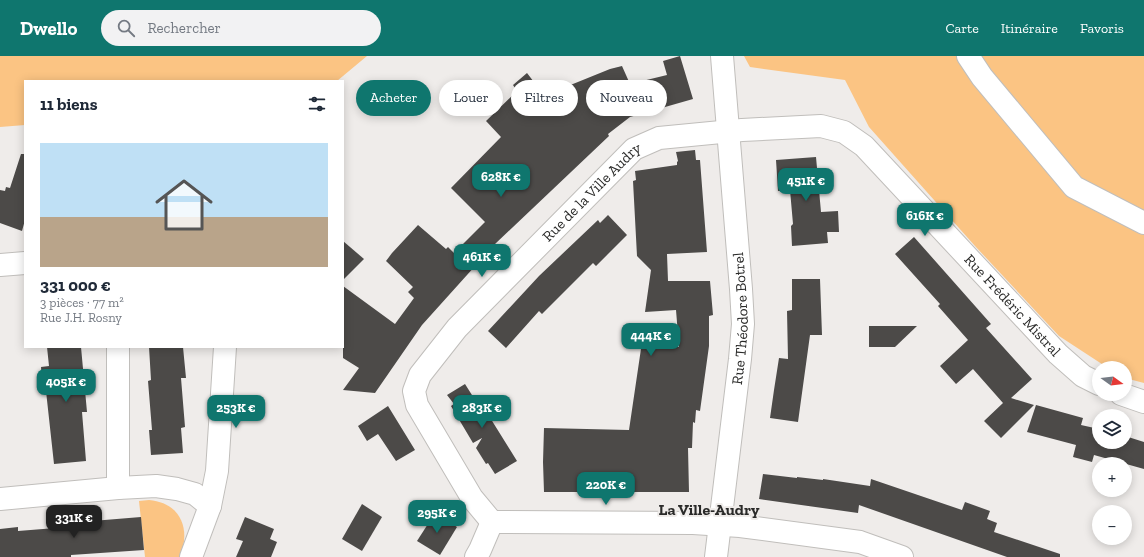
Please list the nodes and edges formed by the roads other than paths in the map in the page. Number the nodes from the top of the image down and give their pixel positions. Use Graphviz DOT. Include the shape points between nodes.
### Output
graph roads {
  1 [pos="722,56"];
  2 [pos="968,56"];
  3 [pos="729,131"];
  4 [pos="1144,223"];
  5 [pos="24,263"];
  6 [pos="0,265"];
  7 [pos="118,348"];
  8 [pos="224,348"];
  9 [pos="1092,380"];
  10 [pos="1132,398"];
  11 [pos="1144,402"];
  12 [pos="118,488"];
  13 [pos="0,499"];
  14 [pos="210,506"];
  15 [pos="492,522"];
  16 [pos="719,525"];
  17 [pos="191,557"];
  18 [pos="476,557"];
  19 [pos="716,557"];
  20 [pos="902,557"];
  1 -- 3 [label="street, Rue Théodore Botrel"];
  2 -- 4 [label="street" via="982,77 1074,187"];
  3 -- 9 [label="street, Rue Frédéric Mistral" via="821,126 844,132 864,146 1058,354"];
  3 -- 15 [label="street, Rue de la Ville Audry" via="659,138 634,149 457,328 420,375 414,390 417,405 472,498"];
  3 -- 16 [label="street, Rue Théodore Botrel" via="743,324"];
  5 -- 6 [label="street"];
  7 -- 12 [label="street"];
  8 -- 14 [label="street" via="217,471"];
  10 -- 11 [label="street"];
  12 -- 13 [label="street"];
  12 -- 14 [label="street" via="156,486 177,489 195,494"];
  14 -- 17 [label="street"];
  15 -- 16 [label="street"];
  15 -- 18 [label="street"];
  16 -- 19 [label="street, Rue Théodore Botrel"];
  16 -- 20 [label="street" via="860,542"];
}
